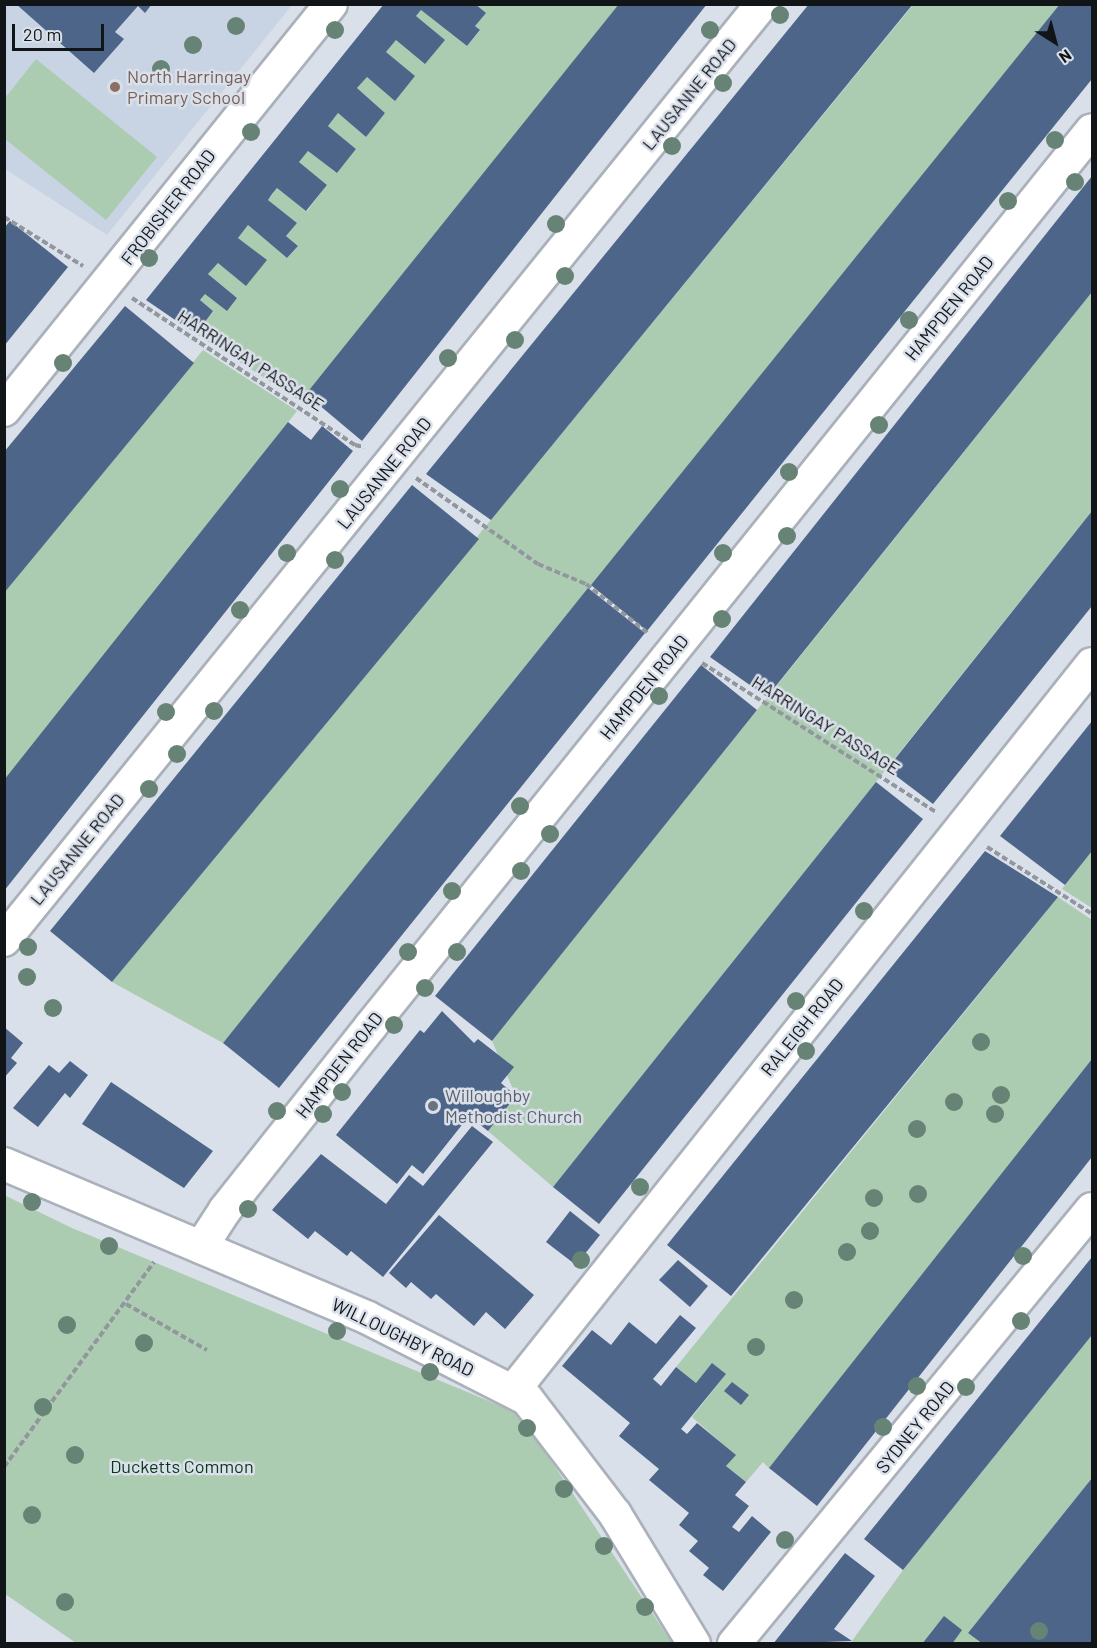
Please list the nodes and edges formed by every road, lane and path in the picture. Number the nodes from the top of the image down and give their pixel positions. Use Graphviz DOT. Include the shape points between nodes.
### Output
graph roads {
  1 [pos="331,4"];
  2 [pos="762,4"];
  3 [pos="1092,130"];
  4 [pos="4,217"];
  5 [pos="91,270"];
  6 [pos="122,291"];
  7 [pos="4,410"];
  8 [pos="366,447"];
  9 [pos="413,477"];
  10 [pos="653,637"];
  11 [pos="697,660"];
  12 [pos="1092,664"];
  13 [pos="939,814"];
  14 [pos="979,841"];
  15 [pos="1092,914"];
  16 [pos="4,940"];
  17 [pos="4,1164"];
  18 [pos="1092,1209"];
  19 [pos="201,1247"];
  20 [pos="155,1261"];
  21 [pos="126,1304"];
  22 [pos="207,1350"];
  23 [pos="513,1391"];
  24 [pos="4,1467"];
  25 [pos="594,1644"];
  26 [pos="602,1644"];
  27 [pos="694,1644"];
  28 [pos="734,1644"];
  1 -- 7 [label="street, FROBISHER ROAD"];
  2 -- 16 [label="street, LAUSANNE ROAD"];
  3 -- 19 [label="street, HAMPDEN ROAD" via="362,1036 225,1210"];
  4 -- 5 [label="path"];
  6 -- 8 [label="path, HARRINGAY PASSAGE" via="355,446"];
  9 -- 10 [label="path" via="538,564 586,584"];
  11 -- 13 [label="path, HARRINGAY PASSAGE"];
  12 -- 23 [label="street, RALEIGH ROAD"];
  14 -- 15 [label="path"];
  17 -- 19 [label="street, WILLOUGHBY ROAD"];
  18 -- 28 [label="street, SYDNEY ROAD"];
  19 -- 23 [label="street, WILLOUGHBY ROAD" via="368,1318"];
  20 -- 21 [label="path"];
  21 -- 22 [label="path"];
  21 -- 24 [label="path"];
  23 -- 27 [label="street, WILLOUGHBY ROAD" via="536,1406 615,1514"];
  25 -- 26 [label="path"];
}
